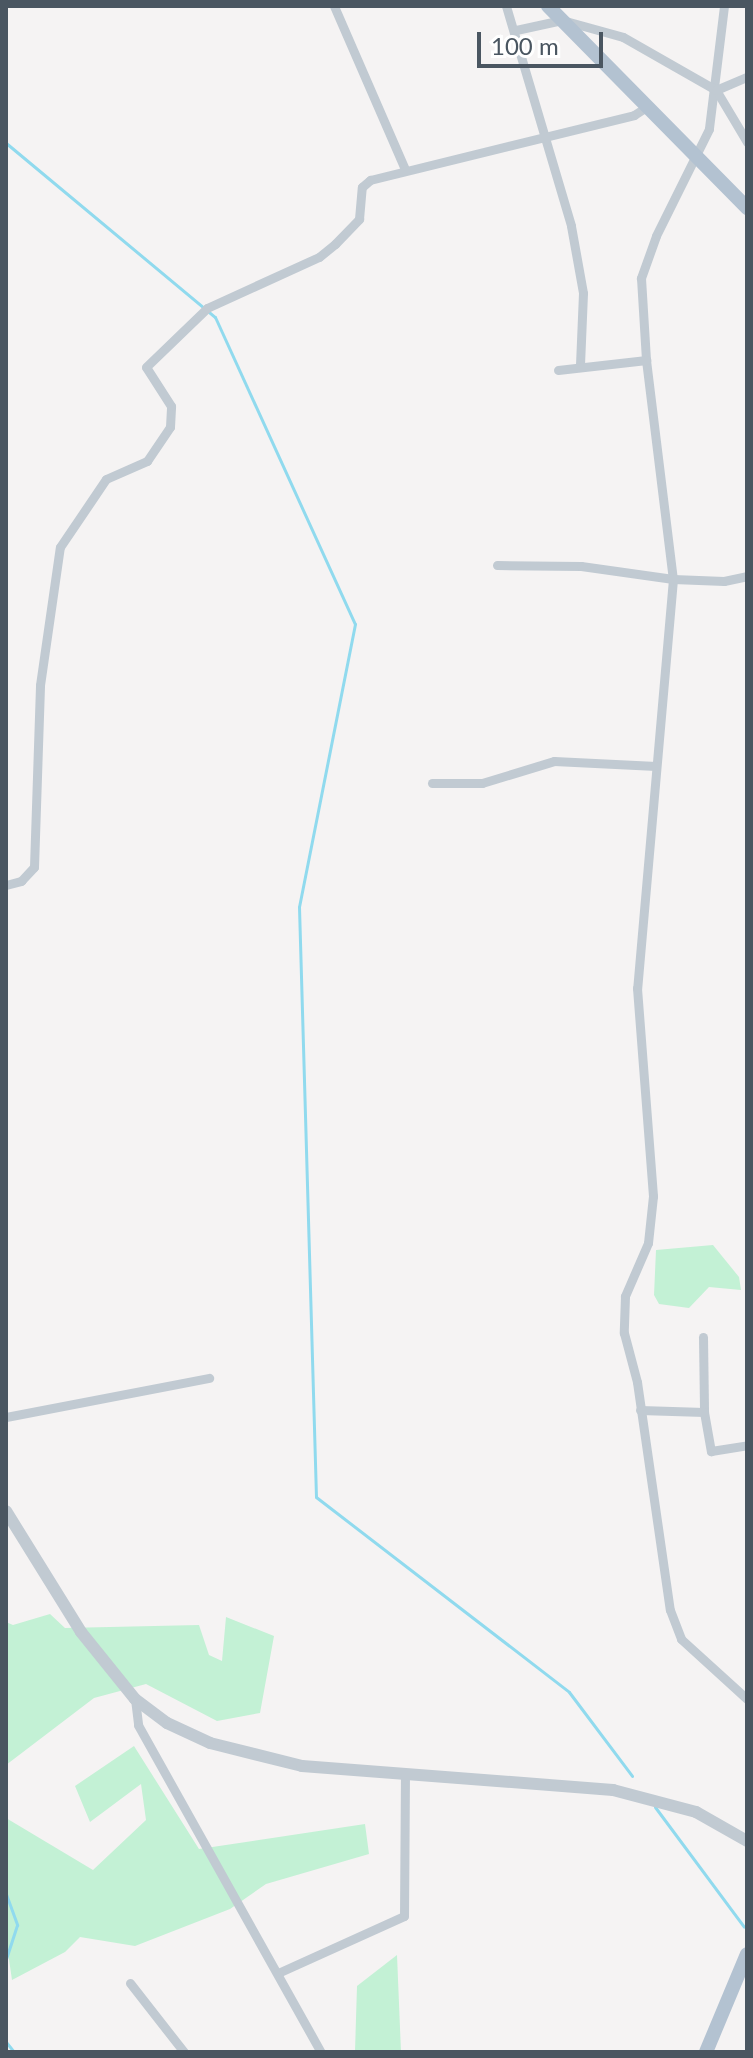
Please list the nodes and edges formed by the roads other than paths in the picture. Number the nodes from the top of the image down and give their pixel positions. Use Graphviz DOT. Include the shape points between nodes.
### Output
graph roads {
  1 [pos="334,6"];
  2 [pos="506,6"];
  3 [pos="548,6"];
  4 [pos="724,6"];
  5 [pos="562,20"];
  6 [pos="516,30"];
  7 [pos="747,77"];
  8 [pos="716,90"];
  9 [pos="648,106"];
  10 [pos="544,138"];
  11 [pos="747,142"];
  12 [pos="699,156"];
  13 [pos="405,169"];
  14 [pos="747,208"];
  15 [pos="646,360"];
  16 [pos="580,365"];
  17 [pos="558,370"];
  18 [pos="497,565"];
  19 [pos="747,576"];
  20 [pos="673,579"];
  21 [pos="656,766"];
  22 [pos="432,783"];
  23 [pos="6,885"];
  24 [pos="703,1337"];
  25 [pos="209,1378"];
  26 [pos="640,1410"];
  27 [pos="704,1412"];
  28 [pos="6,1417"];
  29 [pos="747,1445"];
  30 [pos="6,1511"];
  31 [pos="135,1699"];
  32 [pos="747,1699"];
  33 [pos="405,1774"];
  34 [pos="747,1841"];
  35 [pos="747,1954"];
  36 [pos="278,1973"];
  37 [pos="130,1983"];
  38 [pos="184,2052"];
  39 [pos="321,2052"];
  40 [pos="706,2052"];
  1 -- 13 [label="street"];
  2 -- 6 [label="street"];
  3 -- 5 [label="main road"];
  4 -- 8 [label="street"];
  5 -- 6 [label="street"];
  5 -- 8 [label="street" via="623,37"];
  5 -- 9 [label="main road"];
  6 -- 10 [label="street"];
  7 -- 8 [label="street"];
  8 -- 11 [label="street"];
  8 -- 12 [label="street"];
  9 -- 10 [label="street"];
  9 -- 12 [label="main road"];
  10 -- 13 [label="street"];
  10 -- 16 [label="street" via="583,293"];
  12 -- 14 [label="main road"];
  12 -- 15 [label="street" via="656,236 641,278"];
  13 -- 23 [label="street" via="362,187 359,219 319,257 207,308 146,367 171,406 170,427 147,461 106,479 60,547 40,685 34,867 21,881"];
  15 -- 16 [label="street"];
  15 -- 20 [label="street"];
  16 -- 17 [label="street"];
  18 -- 20 [label="street" via="581,566"];
  19 -- 20 [label="street" via="724,581"];
  20 -- 21 [label="street"];
  21 -- 22 [label="street" via="554,761 482,783"];
  21 -- 26 [label="street" via="637,988 653,1196 648,1243 625,1296 624,1333"];
  24 -- 27 [label="street"];
  25 -- 28 [label="street"];
  26 -- 27 [label="street"];
  26 -- 32 [label="street" via="670,1610 681,1639"];
  27 -- 29 [label="street" via="711,1451"];
  30 -- 31 [label="street" via="81,1632"];
  31 -- 33 [label="street" via="167,1723 253,1757"];
  31 -- 36 [label="street" via="138,1725"];
  33 -- 34 [label="street" via="656,1798 696,1812"];
  33 -- 36 [label="street" via="404,1916"];
  35 -- 40 [label="main road"];
  36 -- 39 [label="street"];
  37 -- 38 [label="street"];
}
